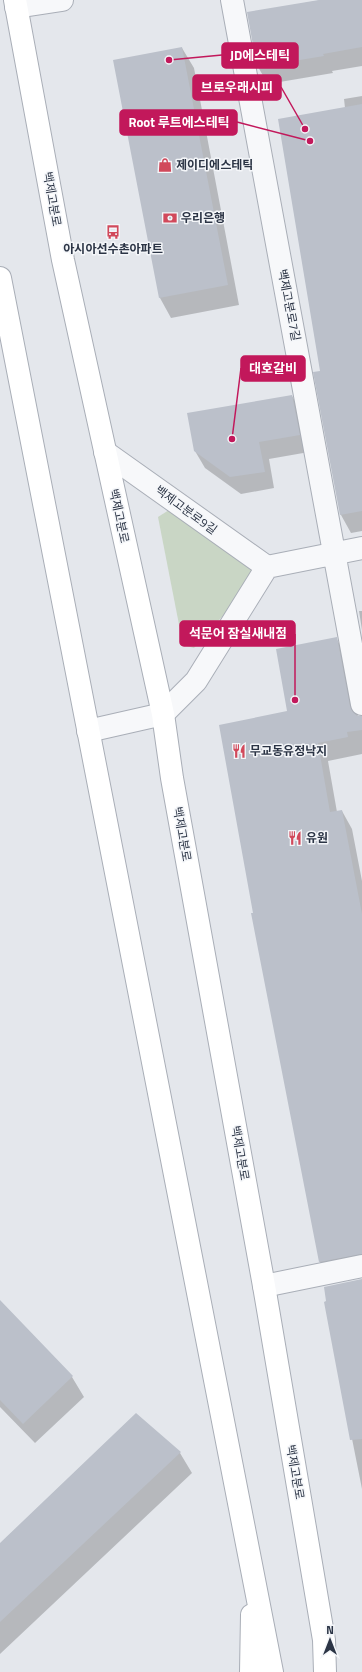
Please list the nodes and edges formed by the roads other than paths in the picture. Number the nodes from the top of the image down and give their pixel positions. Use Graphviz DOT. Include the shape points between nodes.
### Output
graph roads {
  1 [pos="62,0"];
  2 [pos="232,0"];
  3 [pos="15,4"];
  4 [pos="0,278"];
  5 [pos="105,452"];
  6 [pos="362,548"];
  7 [pos="335,554"];
  8 [pos="267,567"];
  9 [pos="362,704"];
  10 [pos="163,714"];
  11 [pos="88,732"];
  12 [pos="362,1266"];
  13 [pos="264,1286"];
  14 [pos="253,1572"];
  15 [pos="324,1640"];
  16 [pos="251,1672"];
  17 [pos="272,1672"];
  18 [pos="325,1672"];
  19 [pos="340,1672"];
  1 -- 3 [label="street"];
  2 -- 7 [label="street, 백제고분로7길"];
  3 -- 5 [label="main road, 백제고분로" via="63,260"];
  4 -- 11 [label="main road"];
  5 -- 8 [label="street, 백제고분로9길"];
  5 -- 10 [label="main road, 백제고분로"];
  6 -- 7 [label="street"];
  7 -- 8 [label="street"];
  7 -- 9 [label="street, 백제고분로7길"];
  8 -- 10 [label="street" via="196,681"];
  10 -- 11 [label="street"];
  10 -- 13 [label="main road, 백제고분로" via="172,778"];
  11 -- 14 [label="main road"];
  12 -- 13 [label="street"];
  13 -- 15 [label="main road, 백제고분로"];
  14 -- 16 [label="main road"];
  14 -- 17 [label="main road"];
  15 -- 18 [label="main road, 백제고분로"];
  15 -- 19 [label="main road"];
}
